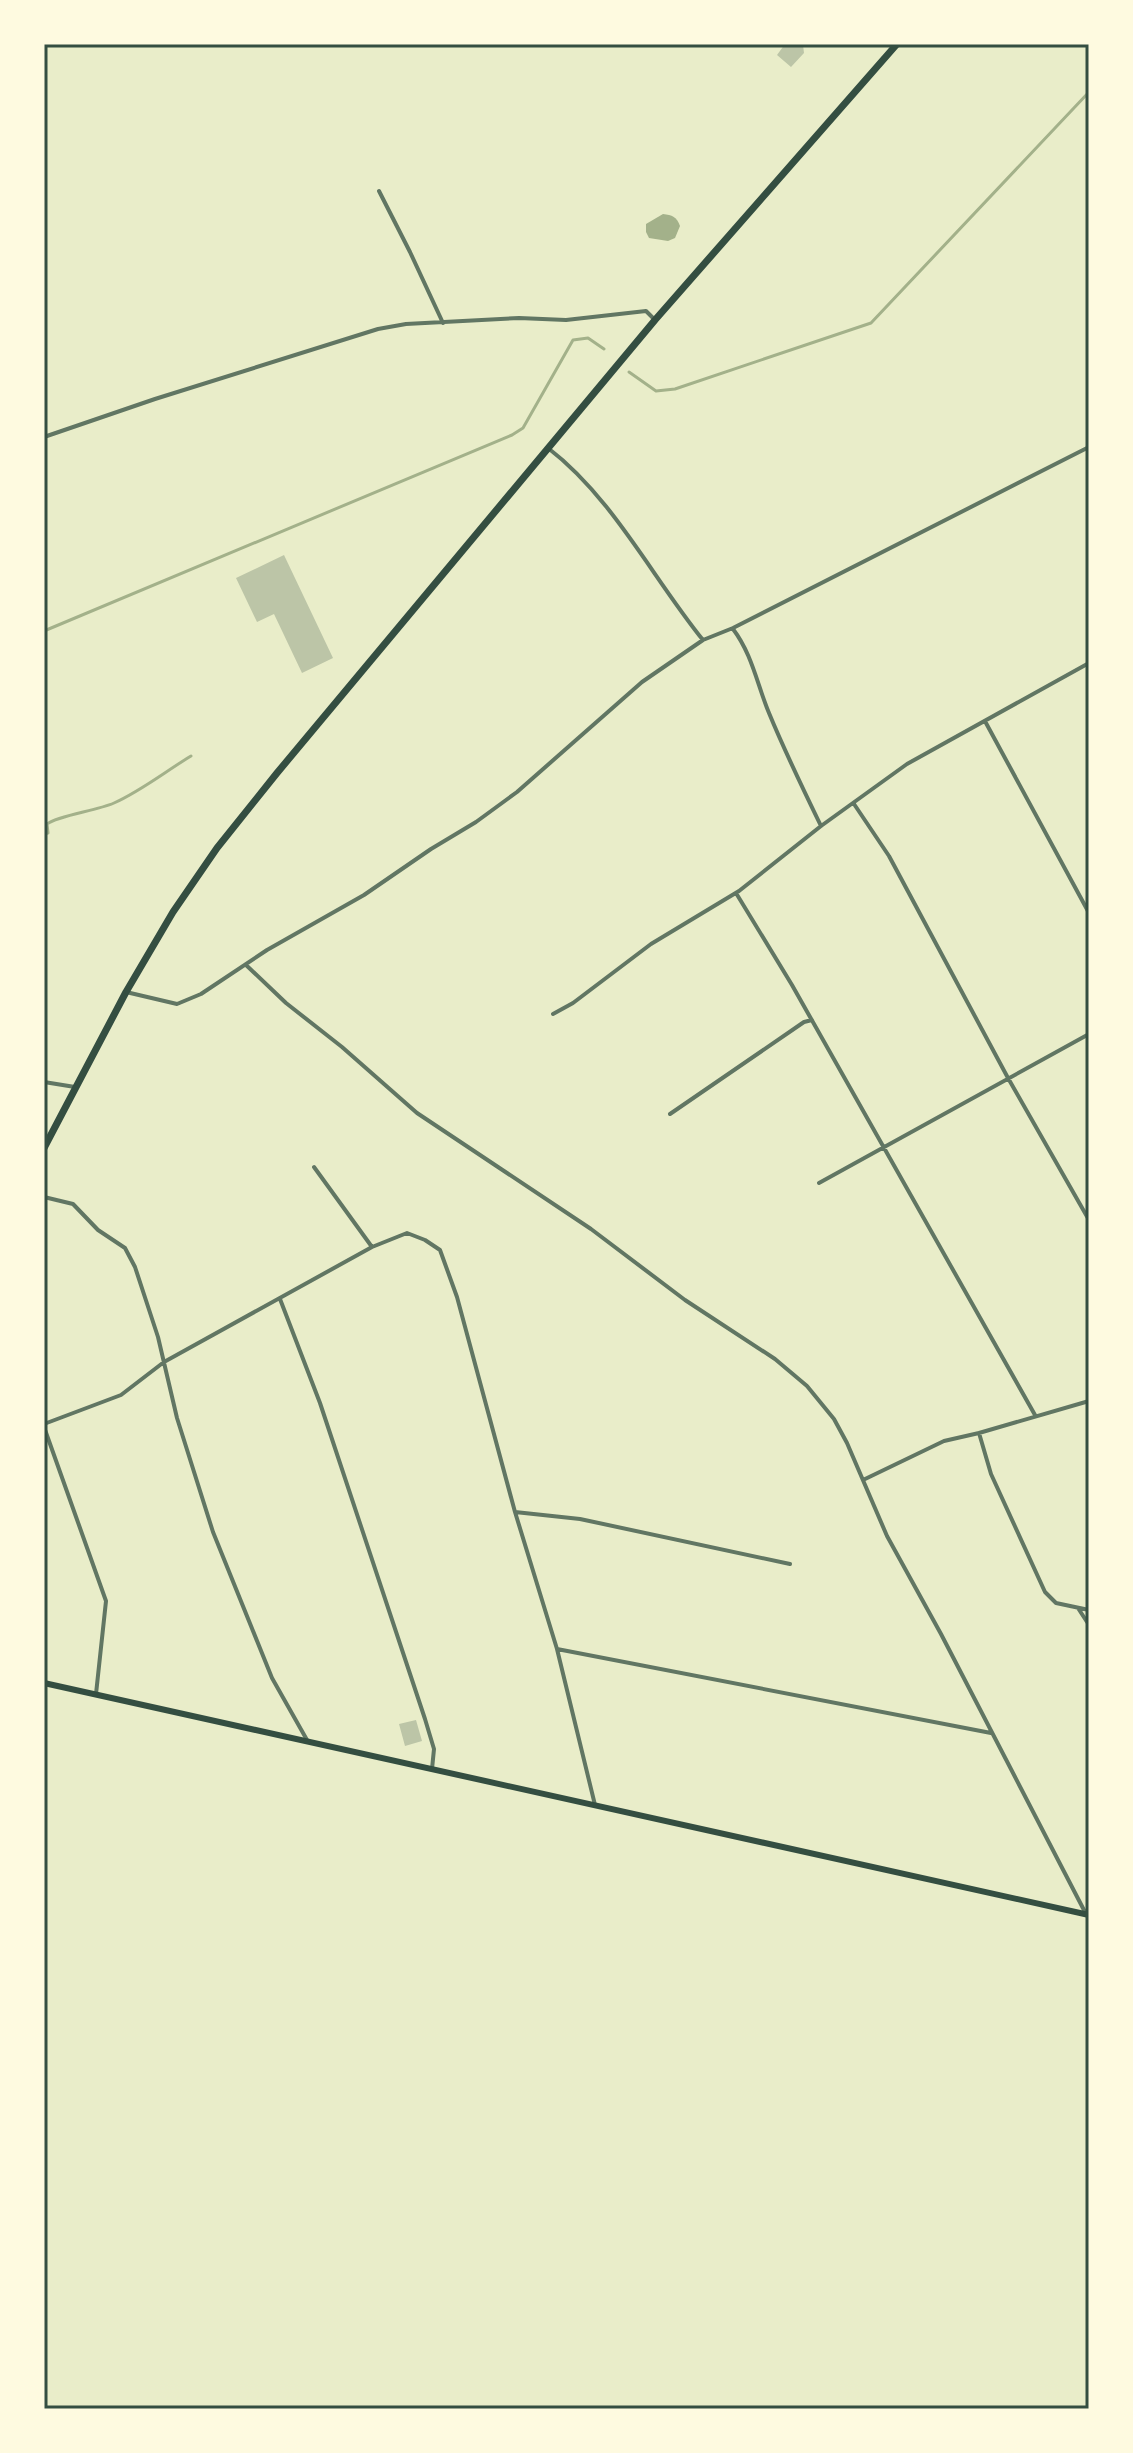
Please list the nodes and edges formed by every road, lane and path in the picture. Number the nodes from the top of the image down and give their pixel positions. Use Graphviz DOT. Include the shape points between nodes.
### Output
graph roads {
  1 [pos="897,44"];
  2 [pos="379,191"];
  3 [pos="655,320"];
  4 [pos="443,323"];
  5 [pos="44,437"];
  6 [pos="1089,447"];
  7 [pos="548,448"];
  8 [pos="733,628"];
  9 [pos="703,640"];
  10 [pos="1089,663"];
  11 [pos="986,723"];
  12 [pos="853,804"];
  13 [pos="821,826"];
  14 [pos="736,893"];
  15 [pos="1089,913"];
  16 [pos="246,965"];
  17 [pos="126,992"];
  18 [pos="553,1014"];
  19 [pos="812,1020"];
  20 [pos="1089,1034"];
  21 [pos="1008,1078"];
  22 [pos="44,1082"];
  23 [pos="75,1087"];
  24 [pos="670,1114"];
  25 [pos="883,1147"];
  26 [pos="44,1148"];
  27 [pos="314,1167"];
  28 [pos="819,1183"];
  29 [pos="44,1197"];
  30 [pos="1089,1220"];
  31 [pos="372,1247"];
  32 [pos="280,1299"];
  33 [pos="164,1362"];
  34 [pos="1089,1401"];
  35 [pos="1035,1415"];
  36 [pos="44,1426"];
  37 [pos="979,1433"];
  38 [pos="863,1480"];
  39 [pos="515,1512"];
  40 [pos="790,1564"];
  41 [pos="1078,1608"];
  42 [pos="1089,1610"];
  43 [pos="1089,1625"];
  44 [pos="557,1649"];
  45 [pos="44,1683"];
  46 [pos="96,1695"];
  47 [pos="992,1733"];
  48 [pos="307,1740"];
  49 [pos="432,1769"];
  50 [pos="595,1806"];
  51 [pos="1088,1915"];
  1 -- 3 [label="highway"];
  2 -- 4 [label="street"];
  3 -- 4 [label="street" via="646,311 566,320"];
  3 -- 7 [label="highway"];
  4 -- 5 [label="street" via="378,329"];
  6 -- 8 [label="street"];
  7 -- 9 [label="street" via="594,493"];
  7 -- 17 [label="highway" via="217,848"];
  8 -- 9 [label="street"];
  8 -- 13 [label="street" via="749,652 781,743"];
  9 -- 16 [label="street" via="642,682 476,822"];
  10 -- 11 [label="street"];
  11 -- 12 [label="street" via="907,764"];
  11 -- 15 [label="street"];
  12 -- 13 [label="street"];
  12 -- 21 [label="street" via="889,856"];
  13 -- 14 [label="street"];
  14 -- 18 [label="street" via="651,944"];
  14 -- 19 [label="street"];
  16 -- 17 [label="street" via="177,1004"];
  16 -- 38 [label="street" via="417,1113 775,1359 834,1419"];
  17 -- 23 [label="highway"];
  19 -- 24 [label="street"];
  19 -- 25 [label="street"];
  20 -- 21 [label="street"];
  21 -- 25 [label="street"];
  21 -- 30 [label="street"];
  22 -- 23 [label="street"];
  23 -- 26 [label="highway"];
  25 -- 28 [label="street"];
  25 -- 35 [label="street"];
  27 -- 31 [label="street"];
  29 -- 33 [label="street" via="73,1204 125,1248 145,1294"];
  31 -- 32 [label="street"];
  31 -- 39 [label="street" via="407,1233 440,1250"];
  32 -- 33 [label="street"];
  32 -- 49 [label="street" via="421,1705 434,1749"];
  33 -- 36 [label="street" via="121,1395"];
  33 -- 48 [label="street" via="213,1532 272,1678"];
  34 -- 35 [label="street"];
  35 -- 37 [label="street"];
  36 -- 46 [label="street" via="106,1601"];
  37 -- 38 [label="street" via="944,1441"];
  37 -- 41 [label="street" via="991,1474 1045,1592 1056,1603"];
  38 -- 47 [label="street" via="887,1536"];
  39 -- 40 [label="street" via="580,1519"];
  39 -- 44 [label="street"];
  41 -- 42 [label="street"];
  41 -- 43 [label="street"];
  44 -- 47 [label="street"];
  44 -- 50 [label="street"];
  45 -- 46 [label="main road"];
  46 -- 48 [label="main road"];
  47 -- 51 [label="street"];
  48 -- 49 [label="main road"];
  49 -- 50 [label="main road"];
  50 -- 51 [label="main road"];
}
